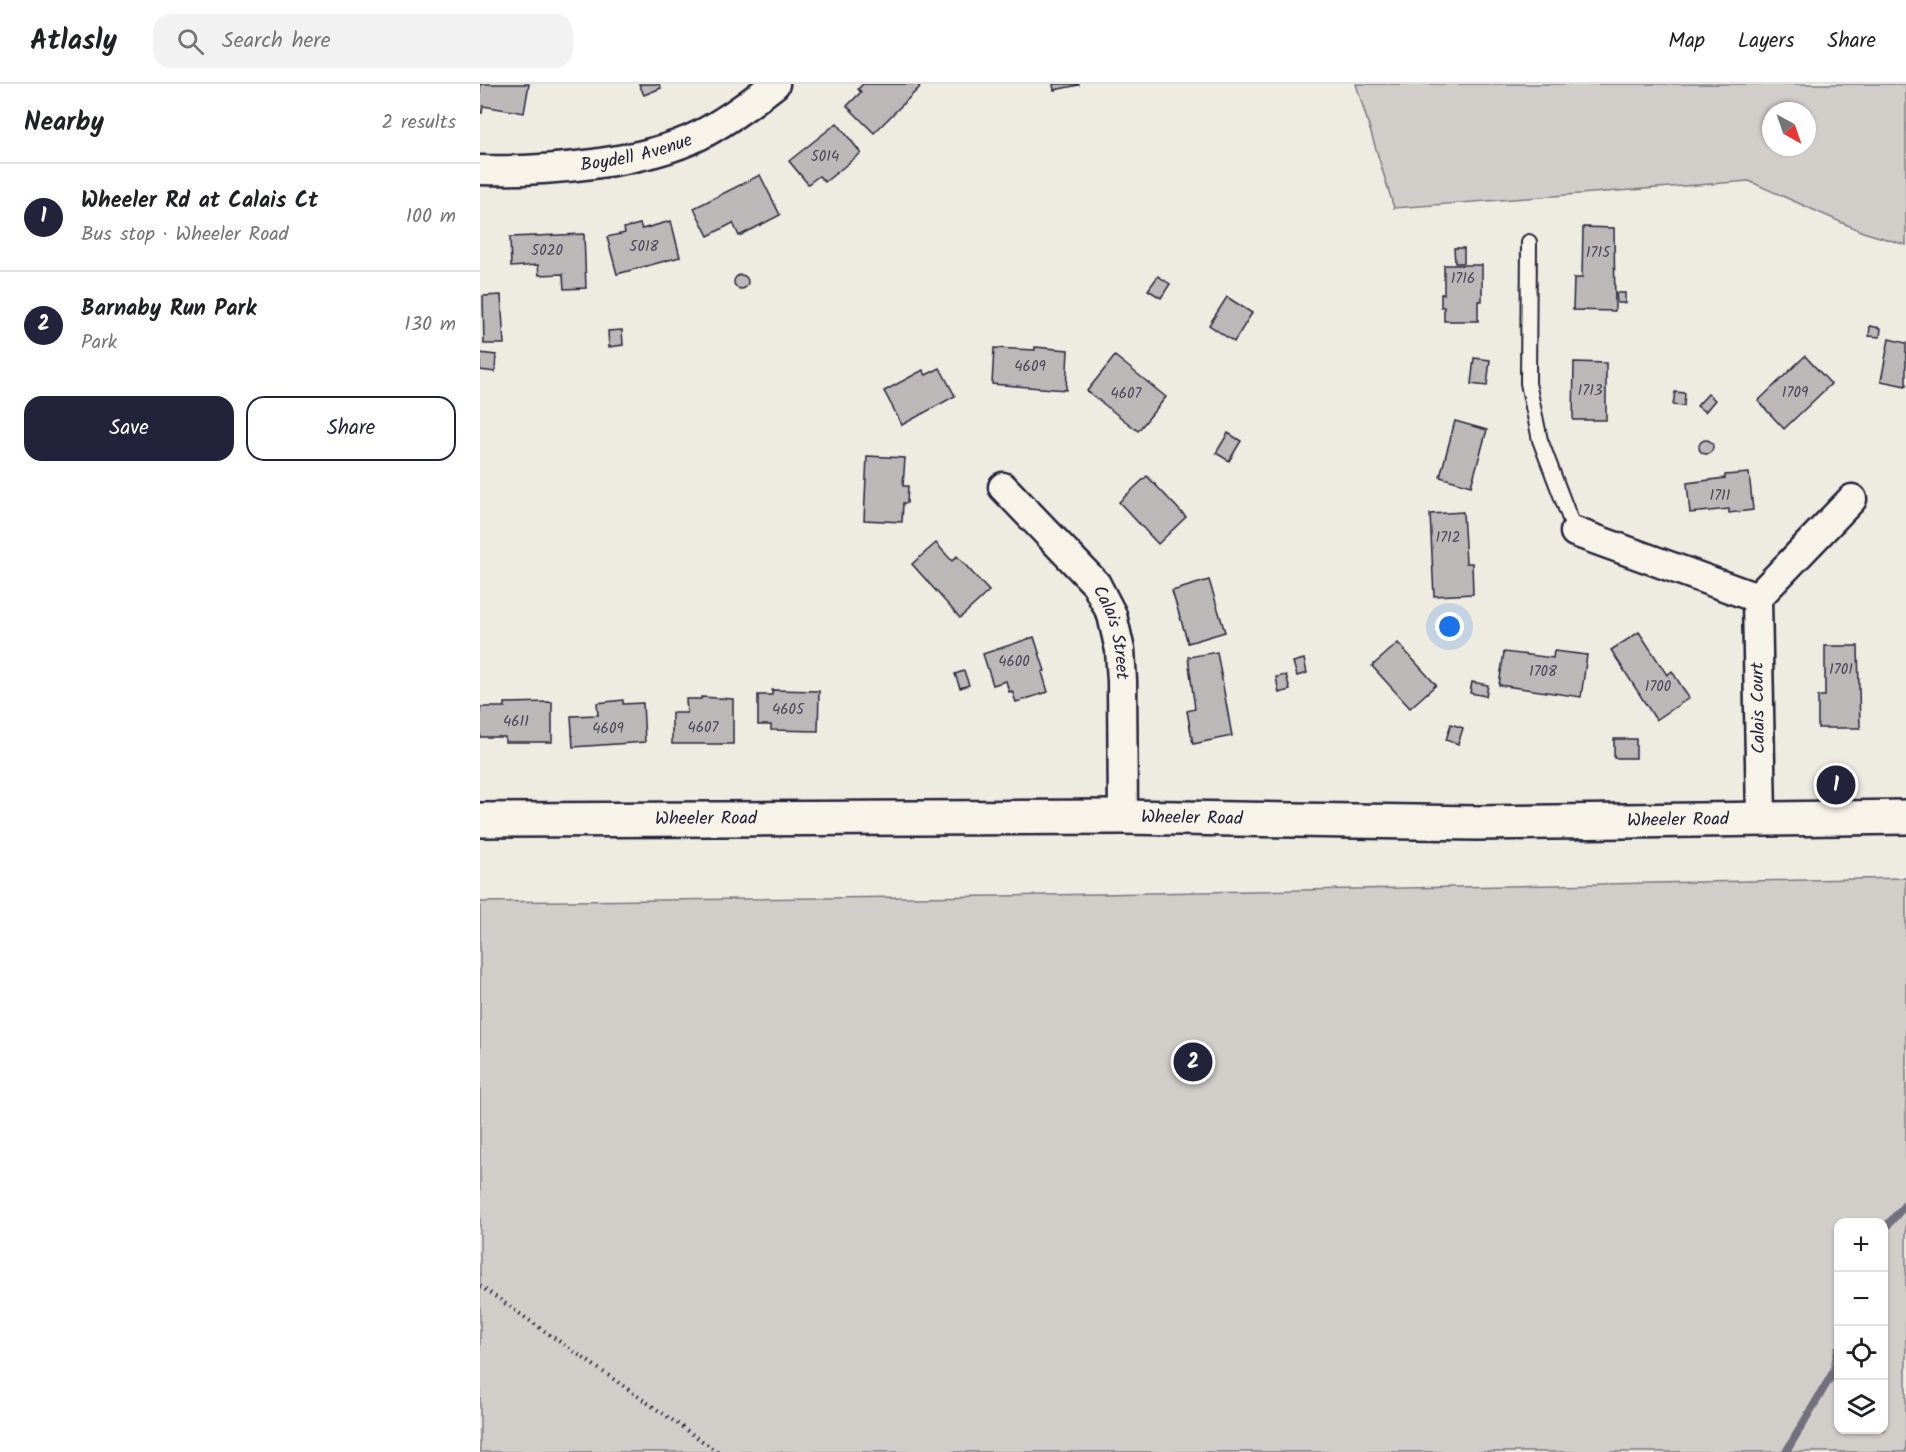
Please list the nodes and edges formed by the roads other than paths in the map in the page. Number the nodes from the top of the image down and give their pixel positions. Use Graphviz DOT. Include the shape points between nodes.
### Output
graph roads {
  1 [pos="775,84"];
  2 [pos="480,170"];
  3 [pos="1529,242"];
  4 [pos="1003,487"];
  5 [pos="1852,499"];
  6 [pos="1575,532"];
  7 [pos="1757,598"];
  8 [pos="1124,817"];
  9 [pos="1906,817"];
  10 [pos="1761,818"];
  11 [pos="480,820"];
  1 -- 2 [label="street, Boydell Avenue" via="728,119 666,148 619,160"];
  3 -- 6 [label="lane" via="1528,383 1540,440"];
  4 -- 8 [label="street, Calais Street" via="1096,584 1112,615 1122,681"];
  5 -- 7 [label="street"];
  6 -- 7 [label="street"];
  7 -- 10 [label="street, Calais Court"];
  8 -- 10 [label="main road, Wheeler Road" via="1476,823"];
  8 -- 11 [label="main road, Wheeler Road"];
  9 -- 10 [label="main road, Wheeler Road"];
}
